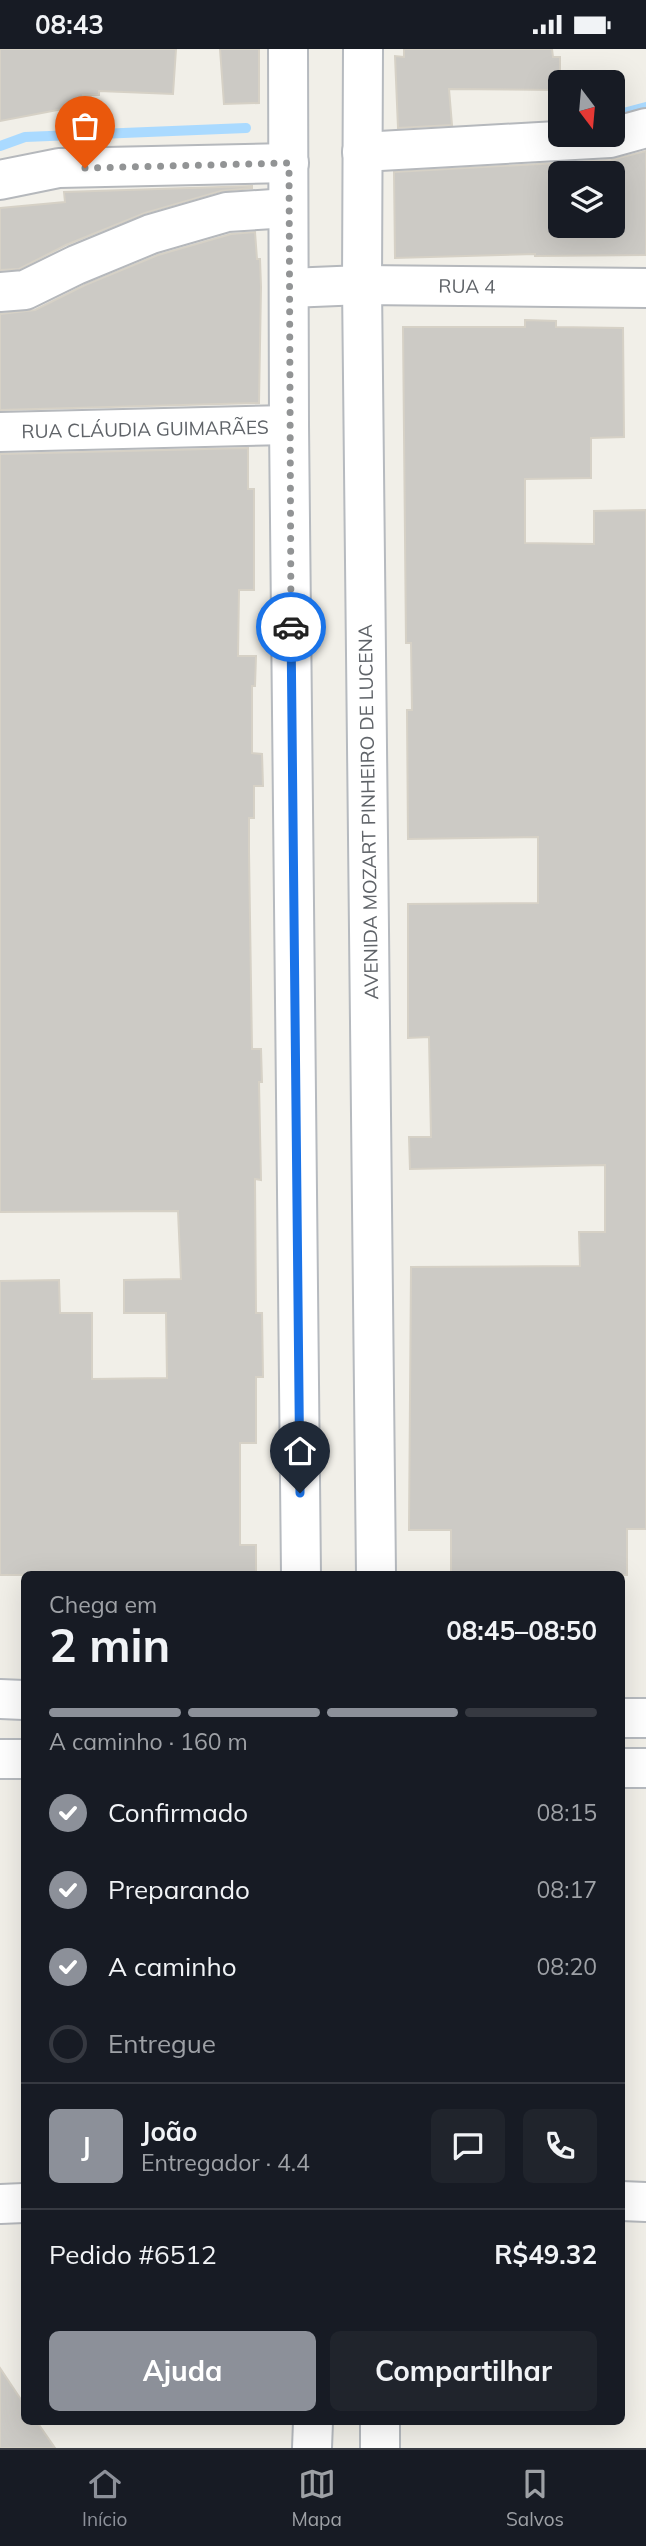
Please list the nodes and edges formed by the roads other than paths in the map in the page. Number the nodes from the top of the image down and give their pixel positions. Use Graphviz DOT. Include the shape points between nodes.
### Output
graph roads {
  1 [pos="288,49"];
  2 [pos="363,49"];
  3 [pos="646,128"];
  4 [pos="362,152"];
  5 [pos="289,163"];
  6 [pos="0,180"];
  7 [pos="288,208"];
  8 [pos="362,285"];
  9 [pos="289,288"];
  10 [pos="646,288"];
  11 [pos="0,292"];
  12 [pos="289,425"];
  13 [pos="0,432"];
  14 [pos="301,1571"];
  15 [pos="376,1571"];
  16 [pos="0,1699"];
  17 [pos="21,1700"];
  18 [pos="625,1718"];
  19 [pos="646,1718"];
  20 [pos="0,1759"];
  21 [pos="21,1759"];
  22 [pos="625,1767"];
  23 [pos="646,1768"];
  24 [pos="625,2201"];
  25 [pos="646,2202"];
  26 [pos="21,2203"];
  27 [pos="0,2204"];
  28 [pos="313,2425"];
  29 [pos="380,2425"];
  30 [pos="313,2448"];
  31 [pos="380,2448"];
  1 -- 5 [label="main road"];
  2 -- 4 [label="main road, AVENIDA MOZART PINHEIRO DE LUCENA"];
  3 -- 4 [label="main road" via="610,138"];
  4 -- 8 [label="main road, AVENIDA MOZART PINHEIRO DE LUCENA"];
  5 -- 6 [label="main road" via="59,168"];
  5 -- 7 [label="main road"];
  7 -- 9 [label="main road"];
  7 -- 11 [label="main road" via="227,212 151,234 25,291"];
  8 -- 9 [label="main road, RUA 4"];
  8 -- 10 [label="main road, RUA 4"];
  8 -- 15 [label="main road, AVENIDA MOZART PINHEIRO DE LUCENA"];
  9 -- 12 [label="main road"];
  12 -- 13 [label="main road, RUA CLÁUDIA GUIMARÃES"];
  12 -- 14 [label="main road"];
  16 -- 17 [label="main road"];
  18 -- 19 [label="main road"];
  20 -- 21 [label="main road"];
  22 -- 23 [label="main road"];
  24 -- 25 [label="main road"];
  26 -- 27 [label="main road"];
  28 -- 30 [label="main road"];
  29 -- 31 [label="main road"];
}
